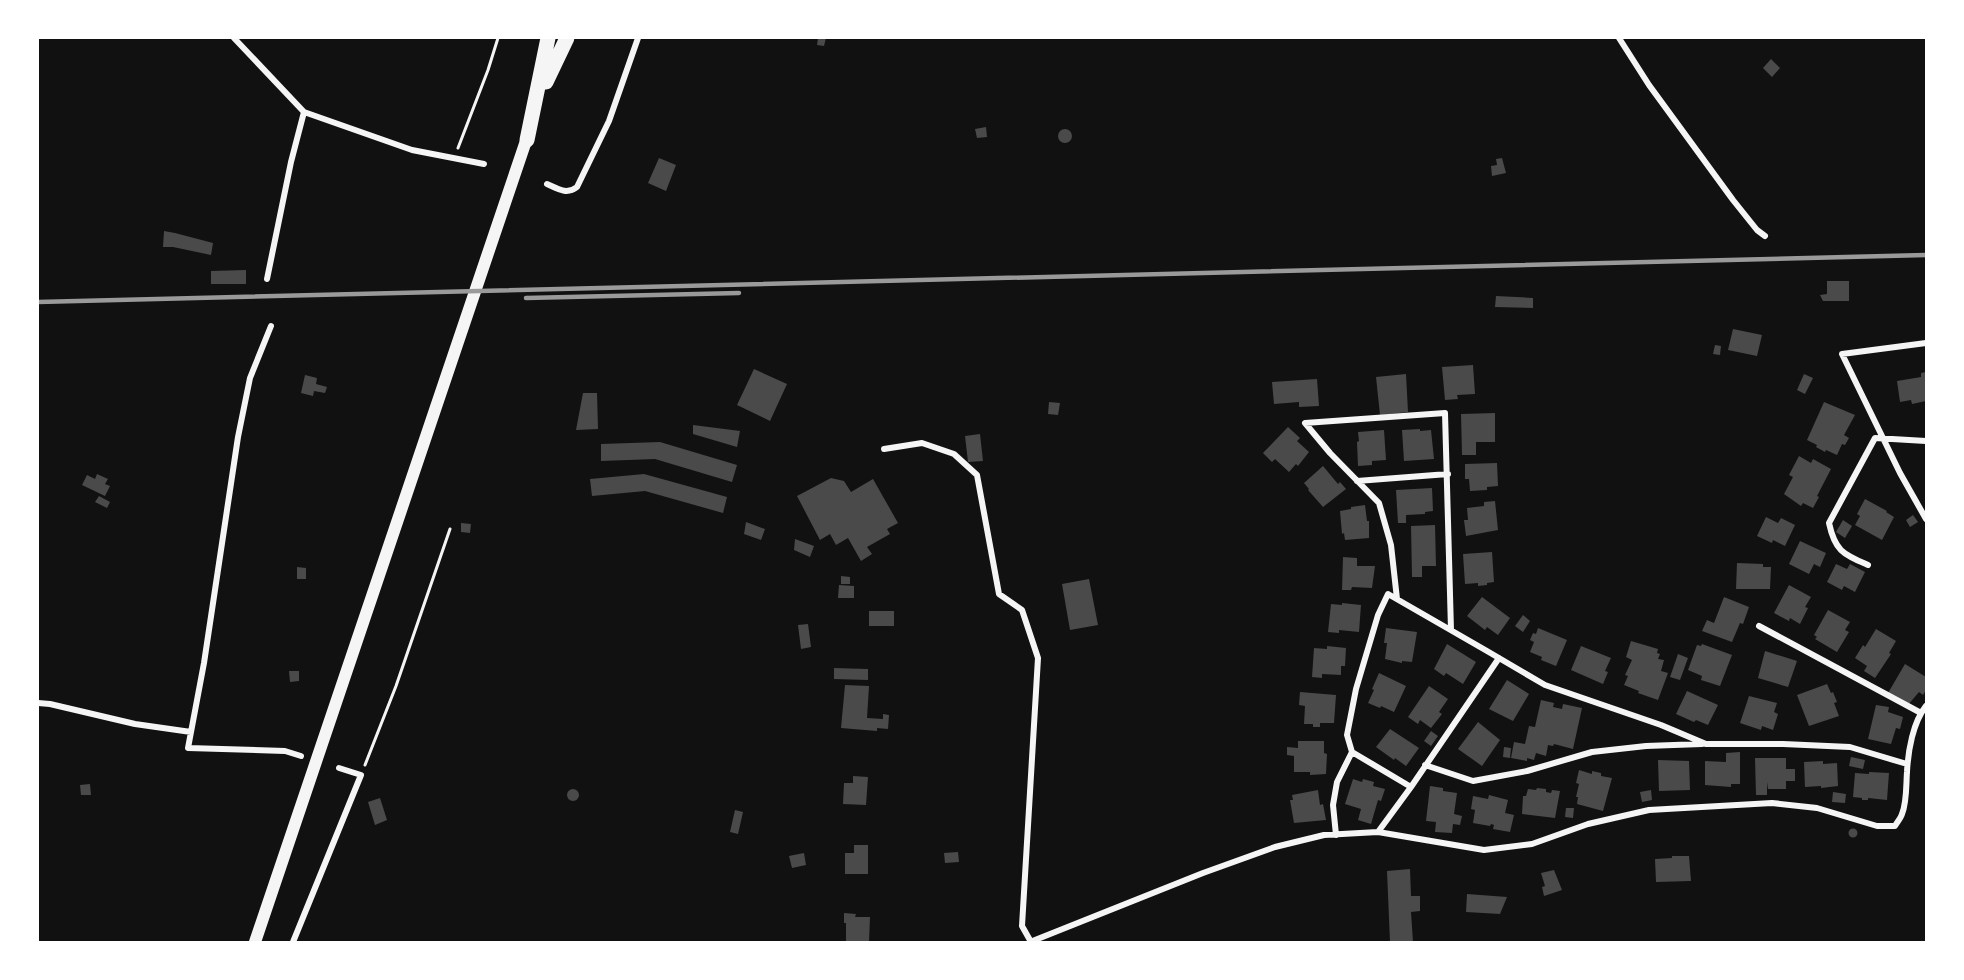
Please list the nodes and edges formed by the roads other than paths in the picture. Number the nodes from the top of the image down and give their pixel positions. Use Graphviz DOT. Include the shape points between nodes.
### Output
graph roads {
  1 [pos="234,38"];
  2 [pos="548,38"];
  3 [pos="561,38"];
  4 [pos="567,38"];
  5 [pos="638,38"];
  6 [pos="1619,38"];
  7 [pos="546,82"];
  8 [pos="304,112"];
  9 [pos="527,140"];
  10 [pos="484,164"];
  11 [pos="547,184"];
  12 [pos="1765,236"];
  13 [pos="267,279"];
  14 [pos="271,326"];
  15 [pos="1926,343"];
  16 [pos="1884,438"];
  17 [pos="1926,441"];
  18 [pos="884,449"];
  19 [pos="1448,474"];
  20 [pos="1357,481"];
  21 [pos="1926,519"];
  22 [pos="1868,566"];
  23 [pos="1397,599"];
  24 [pos="1759,626"];
  25 [pos="1451,630"];
  26 [pos="1499,658"];
  27 [pos="38,703"];
  28 [pos="1926,706"];
  29 [pos="1921,713"];
  30 [pos="192,732"];
  31 [pos="1706,744"];
  32 [pos="1352,752"];
  33 [pos="301,756"];
  34 [pos="1907,764"];
  35 [pos="1425,765"];
  36 [pos="339,768"];
  37 [pos="1411,787"];
  38 [pos="1378,832"];
  39 [pos="1336,835"];
  40 [pos="255,942"];
  41 [pos="293,942"];
  42 [pos="1030,942"];
  1 -- 8 [label="street"];
  2 -- 9 [label="highway"];
  3 -- 7 [label="main road"];
  4 -- 7 [label="highway"];
  5 -- 11 [label="street" via="609,121 577,187 564,191"];
  6 -- 12 [label="street" via="1733,200"];
  7 -- 9 [label="main road"];
  8 -- 10 [label="street" via="412,150"];
  8 -- 13 [label="street"];
  9 -- 40 [label="main road"];
  14 -- 30 [label="street" via="250,378 238,437"];
  15 -- 16 [label="street" via="1842,354"];
  16 -- 17 [label="street"];
  16 -- 21 [label="street"];
  16 -- 22 [label="street" via="1875,438 1829,523 1832,540 1842,554"];
  18 -- 42 [label="street" via="922,443 954,453 977,475 999,594 1022,610 1038,658 1022,926"];
  19 -- 20 [label="street"];
  19 -- 20 [label="street" via="1445,413 1305,423"];
  19 -- 25 [label="street"];
  20 -- 23 [label="street" via="1379,503 1391,545"];
  23 -- 25 [label="street"];
  23 -- 32 [label="street" via="1388,594 1366,649 1347,735"];
  24 -- 29 [label="street"];
  25 -- 26 [label="street"];
  26 -- 31 [label="street" via="1545,686"];
  26 -- 35 [label="street"];
  27 -- 30 [label="street"];
  28 -- 29 [label="street"];
  29 -- 34 [label="street"];
  30 -- 33 [label="street" via="188,748 285,751"];
  31 -- 34 [label="street" via="1850,747"];
  31 -- 35 [label="street" via="1592,752 1527,771 1473,781"];
  32 -- 37 [label="street"];
  32 -- 39 [label="street" via="1337,782 1333,805"];
  34 -- 38 [label="street" via="1902,814 1894,826 1877,826 1817,808 1772,803 1649,810 1532,844 1484,850"];
  35 -- 37 [label="street"];
  36 -- 41 [label="street" via="361,775"];
  37 -- 38 [label="street"];
  38 -- 39 [label="street"];
  39 -- 42 [label="street" via="1275,847"];
}
